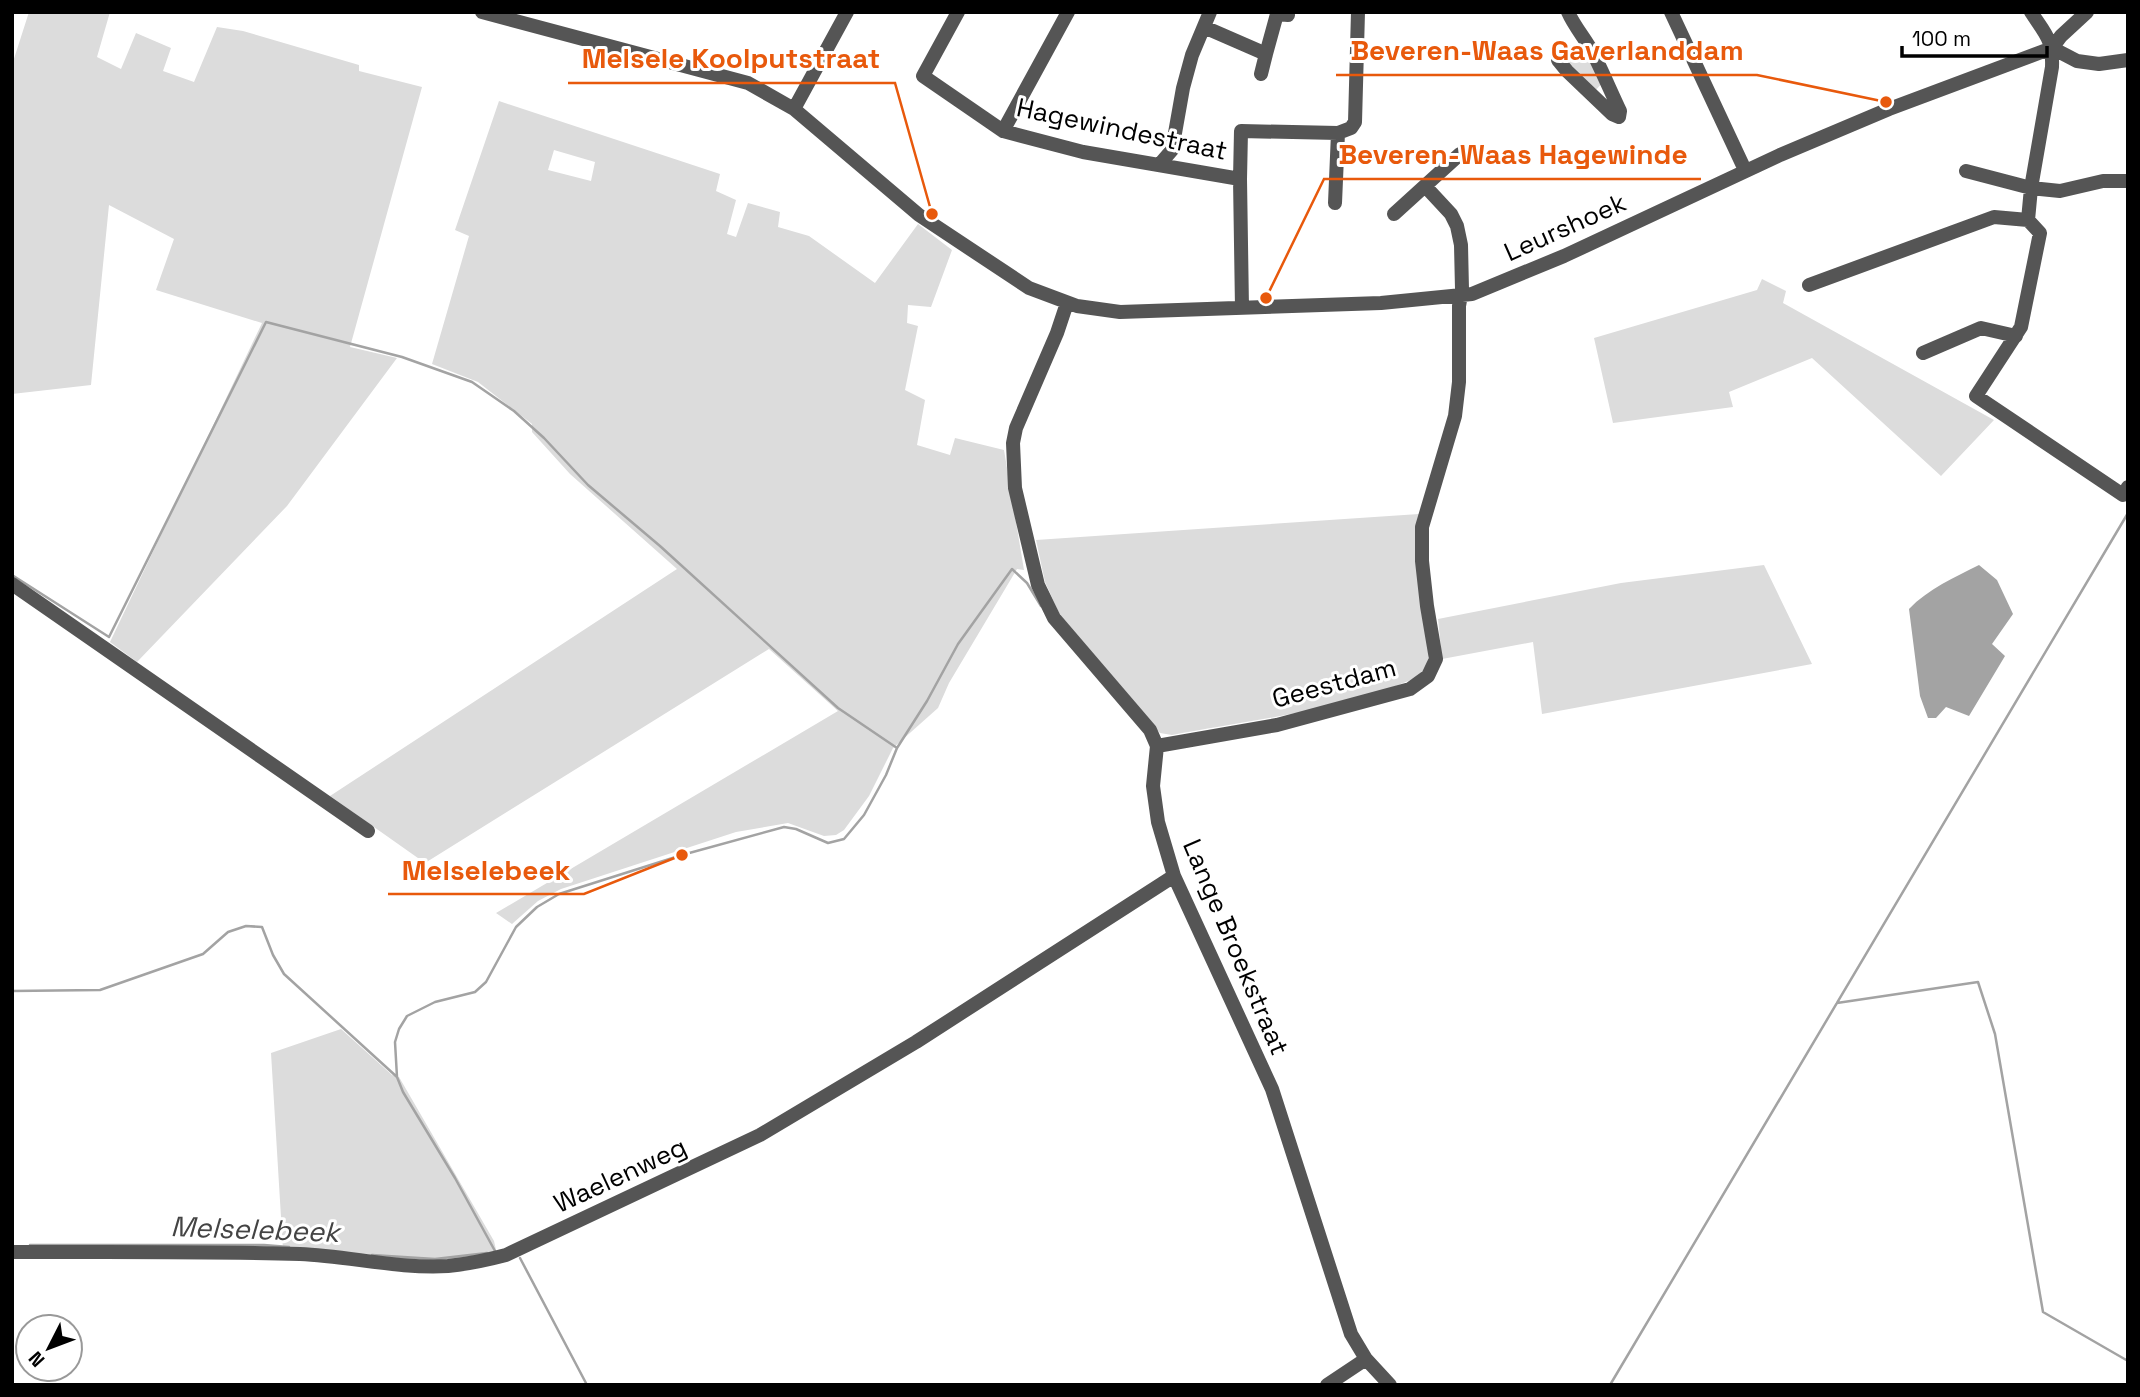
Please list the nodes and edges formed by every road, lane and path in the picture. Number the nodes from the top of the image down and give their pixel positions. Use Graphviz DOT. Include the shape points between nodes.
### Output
graph roads {
  1 [pos="482,12"];
  2 [pos="847,12"];
  3 [pos="958,12"];
  4 [pos="1068,12"];
  5 [pos="1210,12"];
  6 [pos="1358,12"];
  7 [pos="1568,12"];
  8 [pos="1690,12"];
  9 [pos="2031,12"];
  10 [pos="2087,12"];
  11 [pos="1288,15"];
  12 [pos="1673,16"];
  13 [pos="1204,27"];
  14 [pos="2052,48"];
  15 [pos="1266,54"];
  16 [pos="1558,60"];
  17 [pos="2128,60"];
  18 [pos="1261,74"];
  19 [pos="794,109"];
  20 [pos="1003,131"];
  21 [pos="1338,133"];
  22 [pos="1460,154"];
  23 [pos="1159,165"];
  24 [pos="1745,170"];
  25 [pos="1966,172"];
  26 [pos="1240,179"];
  27 [pos="2128,181"];
  28 [pos="1425,186"];
  29 [pos="2031,188"];
  30 [pos="1335,203"];
  31 [pos="1394,214"];
  32 [pos="2028,220"];
  33 [pos="1809,285"];
  34 [pos="1460,296"];
  35 [pos="1067,303"];
  36 [pos="1242,309"];
  37 [pos="2016,336"];
  38 [pos="1923,353"];
  39 [pos="2125,491"];
  40 [pos="12,584"];
  41 [pos="1157,746"];
  42 [pos="368,831"];
  43 [pos="1174,876"];
  44 [pos="12,1252"];
  45 [pos="1366,1359"];
  46 [pos="1326,1385"];
  47 [pos="1390,1385"];
  1 -- 19 [label="street, Leurshoek" via="748,83"];
  2 -- 19 [label="street"];
  3 -- 20 [label="street, Hagewindestraat" via="923,75"];
  4 -- 20 [label="street"];
  5 -- 13 [label="street"];
  6 -- 21 [label="street" via="1355,122"];
  7 -- 16 [label="street" via="1594,53 1619,117"];
  8 -- 12 [label="street"];
  9 -- 14 [label="street"];
  10 -- 14 [label="street"];
  11 -- 15 [label="street" via="1277,14"];
  12 -- 24 [label="street"];
  13 -- 15 [label="street"];
  13 -- 23 [label="street" via="1183,88 1172,150"];
  14 -- 17 [label="street" via="2077,61"];
  14 -- 24 [label="street, Leurshoek" via="1889,109"];
  14 -- 29 [label="street"];
  15 -- 18 [label="street"];
  19 -- 35 [label="street, Leurshoek" via="944,234 1029,288"];
  20 -- 23 [label="street, Hagewindestraat"];
  21 -- 26 [label="street" via="1241,131"];
  21 -- 30 [label="street"];
  22 -- 28 [label="street"];
  23 -- 26 [label="street, Hagewindestraat"];
  24 -- 34 [label="street, Leurshoek" via="1564,256 1488,289"];
  25 -- 29 [label="street"];
  26 -- 36 [label="street, Hagewindestraat"];
  27 -- 29 [label="street" via="2060,191"];
  28 -- 31 [label="street"];
  28 -- 34 [label="street, Geestdam" via="1457,226"];
  29 -- 32 [label="street"];
  32 -- 33 [label="street" via="1994,217"];
  32 -- 37 [label="street" via="2040,233"];
  34 -- 36 [label="street, Leurshoek"];
  34 -- 41 [label="street, Geestdam" via="1455,415 1422,527 1422,561 1436,659 1428,676 1410,689 1277,725"];
  35 -- 36 [label="street, Leurshoek" via="1120,312"];
  35 -- 41 [label="street" via="1016,428 1015,488 1045,601 1065,632 1150,730"];
  37 -- 38 [label="street" via="1982,328"];
  37 -- 39 [label="street" via="1976,396"];
  40 -- 42 [label="street"];
  41 -- 43 [label="street, Lange Broekstraat" via="1153,786"];
  43 -- 44 [label="street, Waelenweg" via="916,1042 760,1135 506,1255 416,1266 240,1252"];
  43 -- 45 [label="street, Lange Broekstraat" via="1272,1089 1350,1334"];
  45 -- 46 [label="street"];
  45 -- 47 [label="street, Lange Broekstraat"];
}
